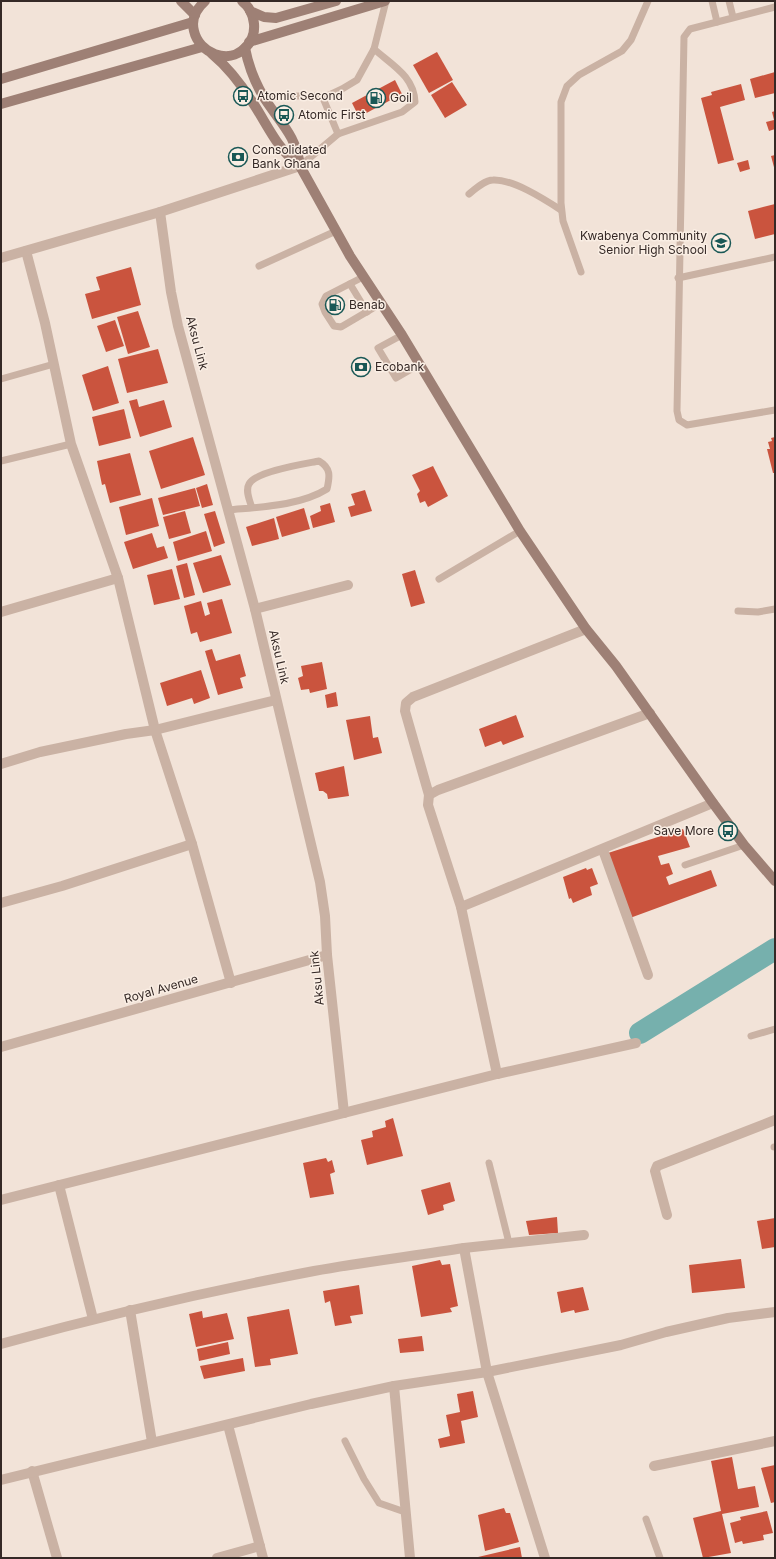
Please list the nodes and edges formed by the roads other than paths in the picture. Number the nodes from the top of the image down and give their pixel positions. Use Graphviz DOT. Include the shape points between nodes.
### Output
graph roads {
  1 [pos="181,1"];
  2 [pos="205,1"];
  3 [pos="242,1"];
  4 [pos="336,1"];
  5 [pos="385,1"];
  6 [pos="648,1"];
  7 [pos="712,1"];
  8 [pos="729,1"];
  9 [pos="775,8"];
  10 [pos="250,11"];
  11 [pos="194,18"];
  12 [pos="733,18"];
  13 [pos="717,22"];
  14 [pos="247,45"];
  15 [pos="374,49"];
  16 [pos="206,50"];
  17 [pos="1,79"];
  18 [pos="263,96"];
  19 [pos="323,98"];
  20 [pos="1,104"];
  21 [pos="338,134"];
  22 [pos="300,166"];
  23 [pos="469,194"];
  24 [pos="562,210"];
  25 [pos="160,212"];
  26 [pos="336,231"];
  27 [pos="26,251"];
  28 [pos="775,257"];
  29 [pos="1,258"];
  30 [pos="259,266"];
  31 [pos="581,272"];
  32 [pos="363,277"];
  33 [pos="678,278"];
  34 [pos="350,284"];
  35 [pos="380,304"];
  36 [pos="367,312"];
  37 [pos="402,335"];
  38 [pos="54,364"];
  39 [pos="420,364"];
  40 [pos="1,379"];
  41 [pos="775,410"];
  42 [pos="71,444"];
  43 [pos="1,461"];
  44 [pos="252,508"];
  45 [pos="228,510"];
  46 [pos="520,531"];
  47 [pos="118,578"];
  48 [pos="439,579"];
  49 [pos="348,586"];
  50 [pos="255,609"];
  51 [pos="775,609"];
  52 [pos="1,612"];
  53 [pos="738,612"];
  54 [pos="586,629"];
  55 [pos="276,700"];
  56 [pos="650,713"];
  57 [pos="155,730"];
  58 [pos="1,764"];
  59 [pos="429,795"];
  60 [pos="713,803"];
  61 [pos="192,844"];
  62 [pos="744,845"];
  63 [pos="603,850"];
  64 [pos="685,865"];
  65 [pos="775,881"];
  66 [pos="1,903"];
  67 [pos="461,907"];
  68 [pos="327,955"];
  69 [pos="648,975"];
  70 [pos="231,983"];
  71 [pos="775,1029"];
  72 [pos="752,1036"];
  73 [pos="636,1043"];
  74 [pos="1,1047"];
  75 [pos="496,1074"];
  76 [pos="344,1113"];
  77 [pos="775,1120"];
  78 [pos="490,1163"];
  79 [pos="59,1185"];
  80 [pos="1,1200"];
  81 [pos="667,1215"];
  82 [pos="584,1235"];
  83 [pos="509,1243"];
  84 [pos="464,1248"];
  85 [pos="130,1310"];
  86 [pos="775,1312"];
  87 [pos="93,1319"];
  88 [pos="1,1344"];
  89 [pos="487,1372"];
  90 [pos="394,1386"];
  91 [pos="228,1425"];
  92 [pos="345,1441"];
  93 [pos="152,1442"];
  94 [pos="775,1442"];
  95 [pos="654,1466"];
  96 [pos="32,1472"];
  97 [pos="1,1480"];
  98 [pos="405,1512"];
  99 [pos="646,1520"];
  100 [pos="260,1546"];
  101 [pos="57,1558"];
  102 [pos="217,1558"];
  103 [pos="263,1558"];
  104 [pos="410,1558"];
  105 [pos="545,1558"];
  106 [pos="660,1558"];
  1 -- 11 [label="main road"];
  2 -- 11 [label="main road" via="198,8"];
  3 -- 10 [label="main road"];
  4 -- 10 [label="main road" via="276,18 264,17"];
  5 -- 14 [label="main road"];
  5 -- 15 [label="lane"];
  6 -- 24 [label="lane" via="631,40 622,51 579,75 564,92 561,102"];
  7 -- 13 [label="lane"];
  8 -- 12 [label="lane"];
  9 -- 12 [label="lane"];
  10 -- 14 [label="main road" via="254,27"];
  11 -- 16 [label="main road" via="195,36"];
  11 -- 17 [label="main road"];
  12 -- 13 [label="lane"];
  13 -- 33 [label="lane" via="690,29 684,37"];
  14 -- 16 [label="main road" via="230,55 221,56"];
  14 -- 18 [label="main road" via="249,66"];
  15 -- 19 [label="lane" via="357,80"];
  15 -- 21 [label="lane" via="411,82 415,102 402,112"];
  16 -- 20 [label="main road"];
  16 -- 22 [label="main road" via="232,73 280,147"];
  18 -- 19 [label="lane"];
  18 -- 22 [label="main road" via="294,139"];
  19 -- 21 [label="lane"];
  21 -- 22 [label="lane"];
  22 -- 25 [label="street"];
  22 -- 26 [label="main road"];
  23 -- 24 [label="lane" via="494,179 526,189"];
  24 -- 31 [label="lane" via="568,237"];
  25 -- 27 [label="street"];
  25 -- 45 [label="street, Aksu Link" via="178,326"];
  26 -- 30 [label="lane"];
  26 -- 32 [label="main road"];
  27 -- 29 [label="street"];
  27 -- 38 [label="street" via="46,323"];
  28 -- 33 [label="lane"];
  32 -- 34 [label="lane"];
  32 -- 35 [label="main road"];
  33 -- 41 [label="lane" via="677,411 680,420 687,425"];
  34 -- 36 [label="lane"];
  34 -- 36 [label="lane" via="323,300 325,312 337,327 346,326"];
  35 -- 36 [label="lane"];
  35 -- 37 [label="main road"];
  37 -- 39 [label="main road"];
  37 -- 39 [label="lane" via="378,348 396,378"];
  38 -- 40 [label="lane"];
  38 -- 42 [label="street"];
  39 -- 46 [label="main road"];
  42 -- 43 [label="lane"];
  42 -- 47 [label="street"];
  44 -- 44 [label="lane" via="248,485 253,479 287,467 319,461 328,469 330,475 327,489 320,493 279,505"];
  44 -- 45 [label="lane"];
  45 -- 50 [label="street, Aksu Link"];
  46 -- 48 [label="lane"];
  46 -- 54 [label="main road"];
  47 -- 52 [label="street"];
  47 -- 57 [label="street"];
  49 -- 50 [label="street"];
  50 -- 55 [label="street, Aksu Link"];
  51 -- 53 [label="lane"];
  54 -- 56 [label="main road"];
  54 -- 59 [label="street" via="413,696 406,703 405,711"];
  55 -- 57 [label="street"];
  55 -- 68 [label="street, Aksu Link" via="290,749 320,882"];
  56 -- 59 [label="street"];
  56 -- 60 [label="main road"];
  57 -- 58 [label="street" via="40,752"];
  57 -- 61 [label="street"];
  59 -- 67 [label="street" via="428,804"];
  60 -- 62 [label="main road"];
  60 -- 63 [label="street"];
  61 -- 66 [label="street"];
  61 -- 70 [label="street"];
  62 -- 64 [label="lane"];
  62 -- 65 [label="main road"];
  63 -- 67 [label="street"];
  63 -- 69 [label="street"];
  67 -- 75 [label="street"];
  68 -- 70 [label="street, Royal Avenue"];
  68 -- 76 [label="street, Aksu Link"];
  70 -- 74 [label="street, Royal Avenue"];
  71 -- 72 [label="lane"];
  73 -- 75 [label="street"];
  75 -- 76 [label="street"];
  76 -- 79 [label="street"];
  77 -- 81 [label="street" via="657,1166"];
  78 -- 83 [label="lane"];
  79 -- 80 [label="street"];
  79 -- 87 [label="street"];
  82 -- 83 [label="street"];
  83 -- 84 [label="street"];
  84 -- 85 [label="street" via="316,1271"];
  84 -- 89 [label="street"];
  85 -- 87 [label="street"];
  85 -- 93 [label="street"];
  86 -- 89 [label="street" via="715,1321 621,1345"];
  87 -- 88 [label="street"];
  89 -- 90 [label="street"];
  89 -- 105 [label="street"];
  90 -- 91 [label="street"];
  90 -- 98 [label="street"];
  91 -- 93 [label="street"];
  91 -- 100 [label="street"];
  92 -- 98 [label="lane" via="379,1503"];
  93 -- 96 [label="street"];
  94 -- 95 [label="street"];
  96 -- 97 [label="street"];
  96 -- 101 [label="street"];
  98 -- 104 [label="street"];
  99 -- 106 [label="lane"];
  100 -- 102 [label="street"];
  100 -- 103 [label="street"];
}
